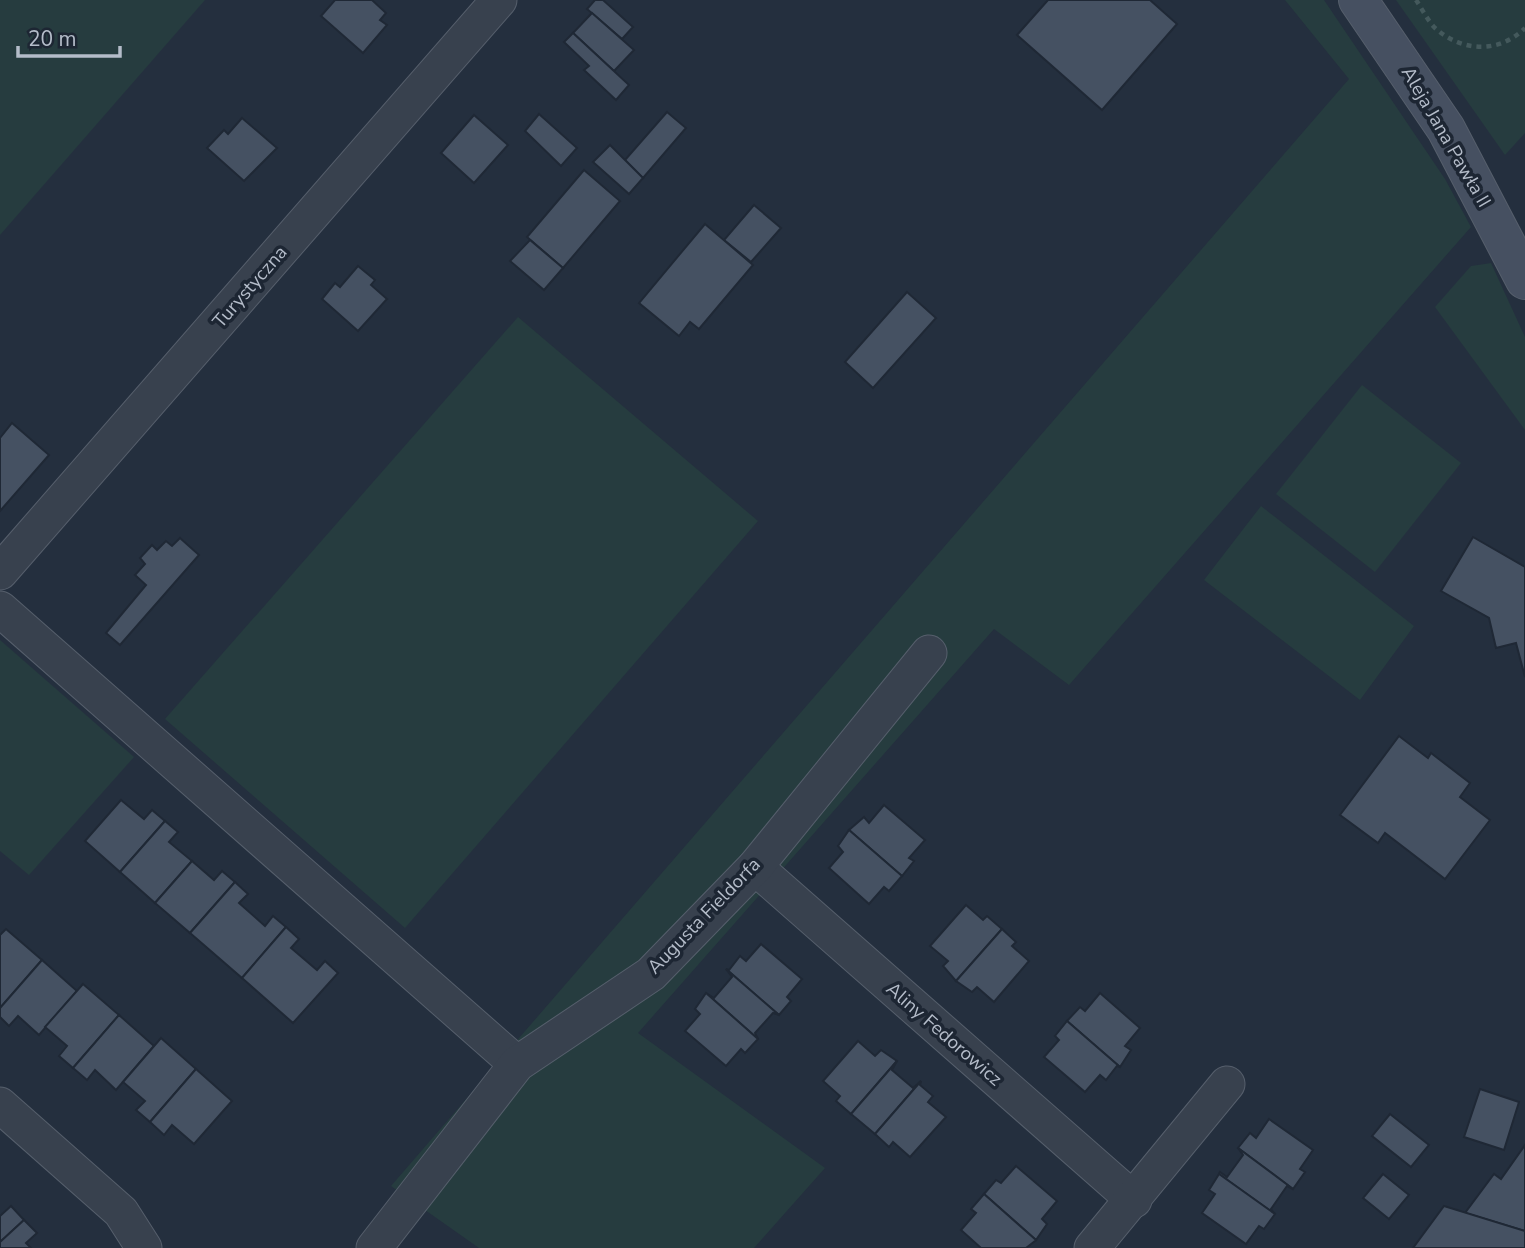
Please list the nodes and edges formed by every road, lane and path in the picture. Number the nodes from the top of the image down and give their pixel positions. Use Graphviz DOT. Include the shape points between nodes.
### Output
graph roads {
  1 [pos="499,0"];
  2 [pos="1358,0"];
  3 [pos="1416,0"];
  4 [pos="1525,28"];
  5 [pos="1525,280"];
  6 [pos="0,572"];
  7 [pos="0,609"];
  8 [pos="929,653"];
  9 [pos="755,867"];
  10 [pos="517,1064"];
  11 [pos="1227,1084"];
  12 [pos="0,1105"];
  13 [pos="1134,1200"];
  14 [pos="144,1248"];
  15 [pos="374,1248"];
  16 [pos="1092,1248"];
  1 -- 6 [label="street, Turystyczna"];
  2 -- 5 [label="street, Aleja Jana Pawła II" via="1446,129"];
  3 -- 4 [label="path" via="1434,27 1484,49 1512,41"];
  7 -- 10 [label="street"];
  8 -- 9 [label="street, Augusta Fieldorfa"];
  9 -- 10 [label="street, Augusta Fieldorfa" via="651,974"];
  9 -- 13 [label="street, Aliny Fedorowicz"];
  10 -- 15 [label="street, Augusta Fieldorfa"];
  11 -- 13 [label="street"];
  12 -- 14 [label="street" via="121,1212"];
  13 -- 16 [label="street"];
}
